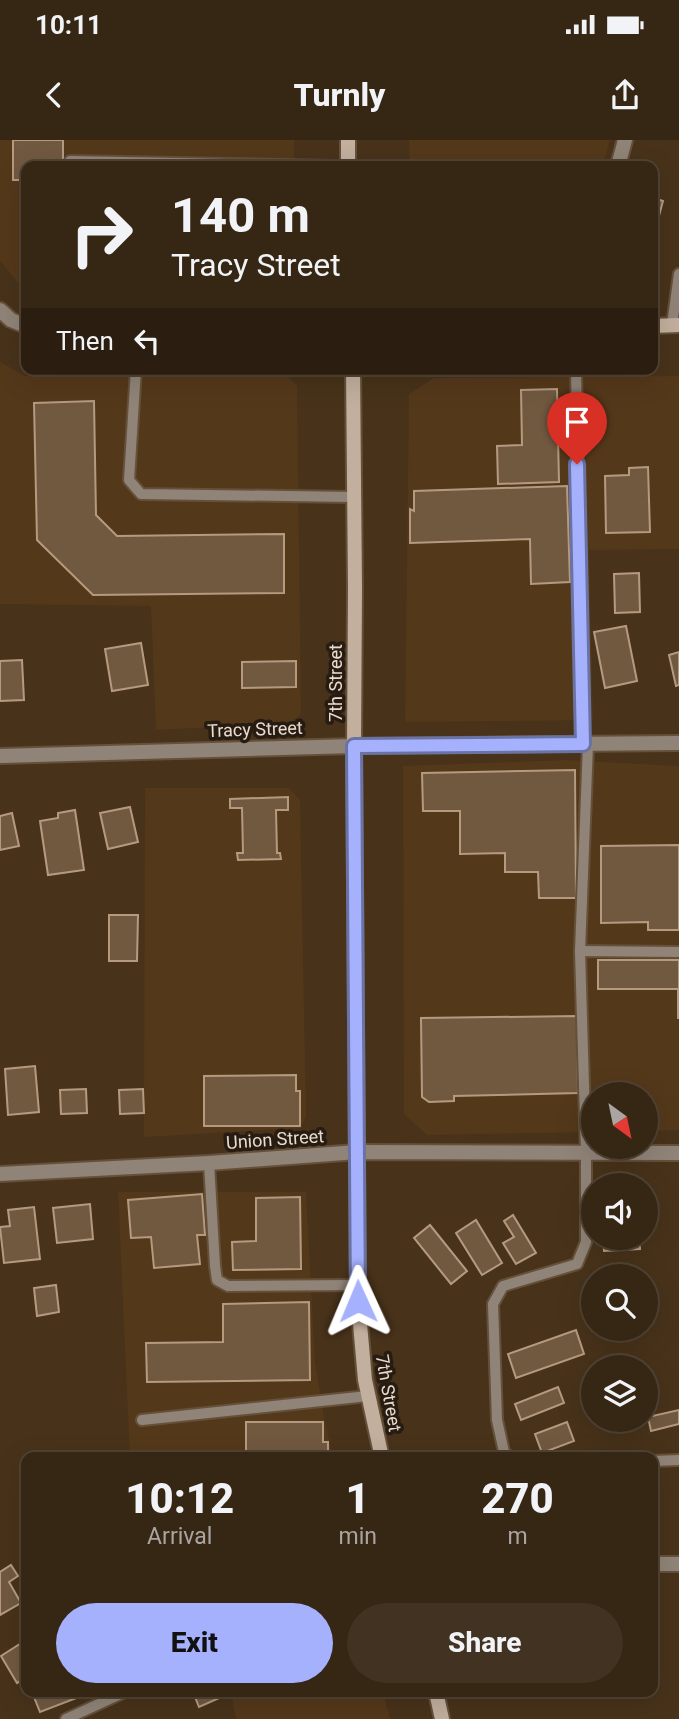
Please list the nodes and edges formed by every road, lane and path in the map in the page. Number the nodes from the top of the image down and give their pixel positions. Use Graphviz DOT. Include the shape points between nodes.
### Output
graph roads {
  1 [pos="348,140"];
  2 [pos="625,140"];
  3 [pos="348,161"];
  4 [pos="619,161"];
  5 [pos="679,274"];
  6 [pos="0,310"];
  7 [pos="21,324"];
  8 [pos="676,325"];
  9 [pos="658,326"];
  10 [pos="136,375"];
  11 [pos="353,375"];
  12 [pos="576,375"];
  13 [pos="353,497"];
  14 [pos="679,743"];
  15 [pos="586,744"];
  16 [pos="354,746"];
  17 [pos="0,756"];
  18 [pos="580,951"];
  19 [pos="679,952"];
  20 [pos="584,1082"];
  21 [pos="357,1152"];
  22 [pos="581,1153"];
  23 [pos="658,1153"];
  24 [pos="679,1153"];
  25 [pos="586,1159"];
  26 [pos="209,1163"];
  27 [pos="0,1174"];
  28 [pos="357,1284"];
  29 [pos="368,1396"];
  30 [pos="142,1420"];
  31 [pos="381,1452"];
  32 [pos="504,1452"];
  33 [pos="679,1460"];
  34 [pos="658,1461"];
  35 [pos="658,1564"];
  36 [pos="679,1564"];
  37 [pos="114,1697"];
  38 [pos="437,1697"];
  39 [pos="66,1719"];
  40 [pos="442,1719"];
  1 -- 3 [label="main road"];
  2 -- 4 [label="street"];
  5 -- 8 [label="lane"];
  6 -- 7 [label="street"];
  8 -- 9 [label="main road"];
  10 -- 13 [label="lane" via="129,480 141,494"];
  11 -- 13 [label="main road, 7th Street"];
  12 -- 15 [label="lane"];
  13 -- 16 [label="main road, 7th Street"];
  14 -- 15 [label="street, Tracy Street"];
  15 -- 16 [label="street, Tracy Street"];
  15 -- 18 [label="lane"];
  16 -- 17 [label="street, Tracy Street"];
  16 -- 21 [label="main road, 7th Street"];
  18 -- 19 [label="lane"];
  18 -- 20 [label="lane"];
  21 -- 22 [label="street, Union Street"];
  21 -- 26 [label="street, Union Street"];
  21 -- 28 [label="main road, 7th Street"];
  23 -- 24 [label="street, Union Street"];
  25 -- 32 [label="lane" via="586,1242 577,1264 503,1286 492,1304 497,1420"];
  26 -- 27 [label="street, Union Street"];
  26 -- 28 [label="lane" via="218,1280 228,1286"];
  28 -- 29 [label="main road, 7th Street"];
  29 -- 30 [label="lane"];
  29 -- 31 [label="main road, 7th Street"];
  33 -- 34 [label="lane"];
  35 -- 36 [label="street"];
  37 -- 39 [label="lane"];
  38 -- 40 [label="main road"];
}
